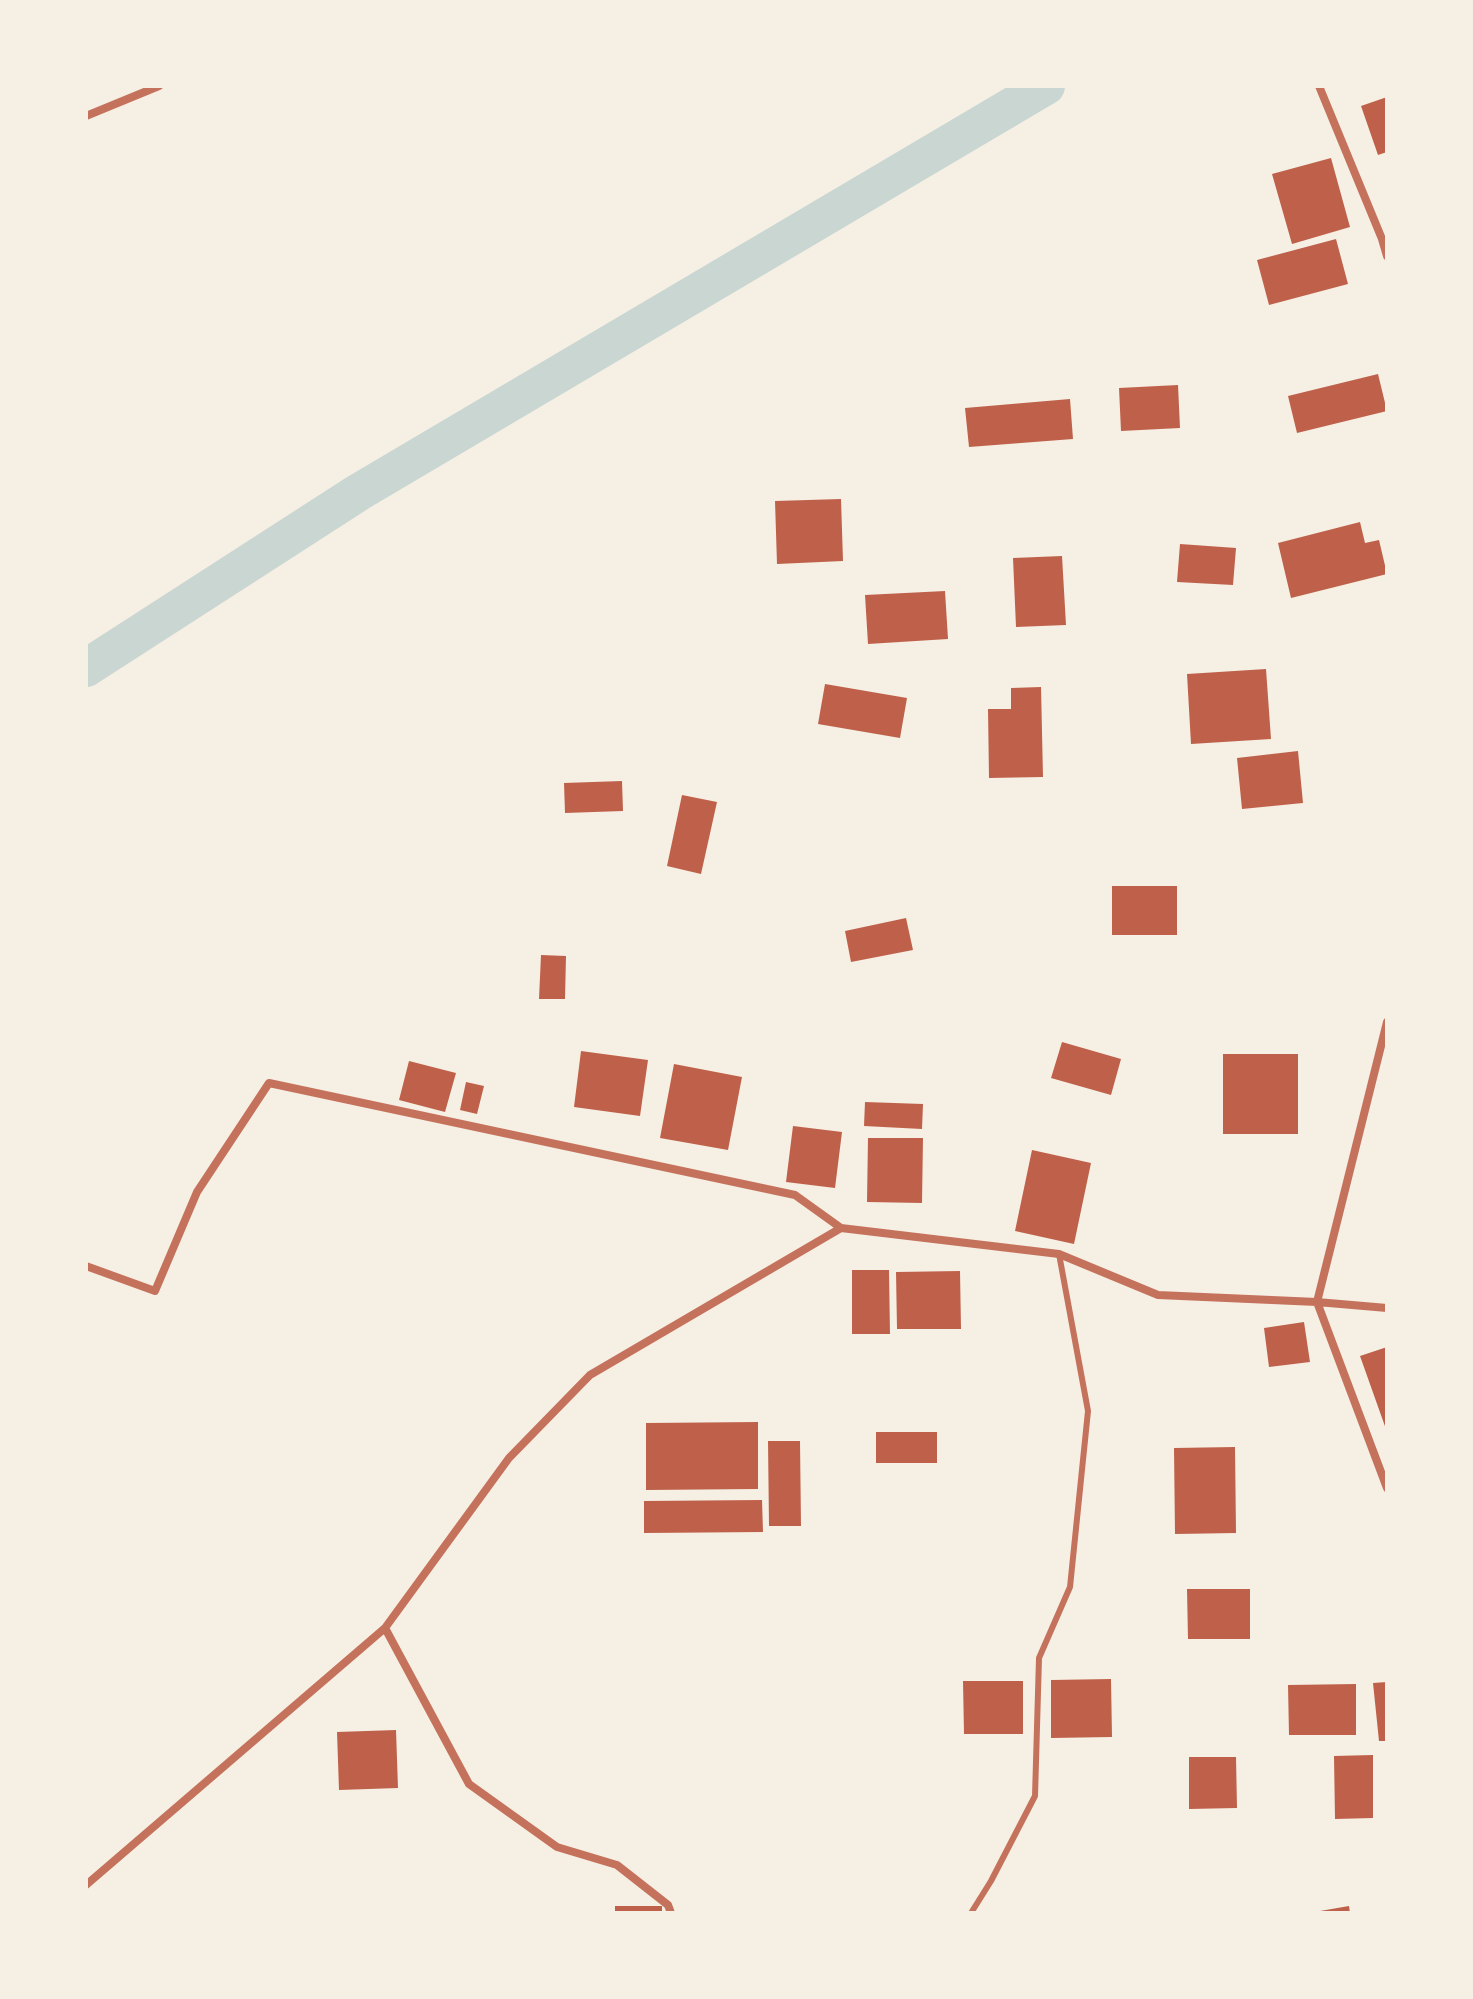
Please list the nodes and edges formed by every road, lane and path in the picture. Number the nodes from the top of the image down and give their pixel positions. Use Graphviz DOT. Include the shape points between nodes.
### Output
graph roads {
  1 [pos="159,86"];
  2 [pos="1319,86"];
  3 [pos="86,116"];
  4 [pos="1387,256"];
  5 [pos="1387,1022"];
  6 [pos="841,1228"];
  7 [pos="1059,1254"];
  8 [pos="86,1266"];
  9 [pos="1317,1302"];
  10 [pos="1387,1308"];
  11 [pos="1387,1488"];
  12 [pos="385,1628"];
  13 [pos="86,1885"];
  14 [pos="671,1913"];
  15 [pos="971,1913"];
  1 -- 3 [label="street"];
  2 -- 4 [label="street"];
  5 -- 9 [label="street"];
  6 -- 7 [label="street"];
  6 -- 8 [label="street" via="795,1195 269,1083 197,1192 155,1291"];
  6 -- 12 [label="street" via="590,1375 509,1458"];
  7 -- 9 [label="street" via="1158,1295"];
  7 -- 15 [label="lane" via="1088,1411 1070,1587 1039,1658 1035,1796"];
  9 -- 10 [label="street"];
  9 -- 11 [label="street"];
  12 -- 13 [label="street"];
  12 -- 14 [label="street" via="469,1784 557,1847 617,1865"];
}
